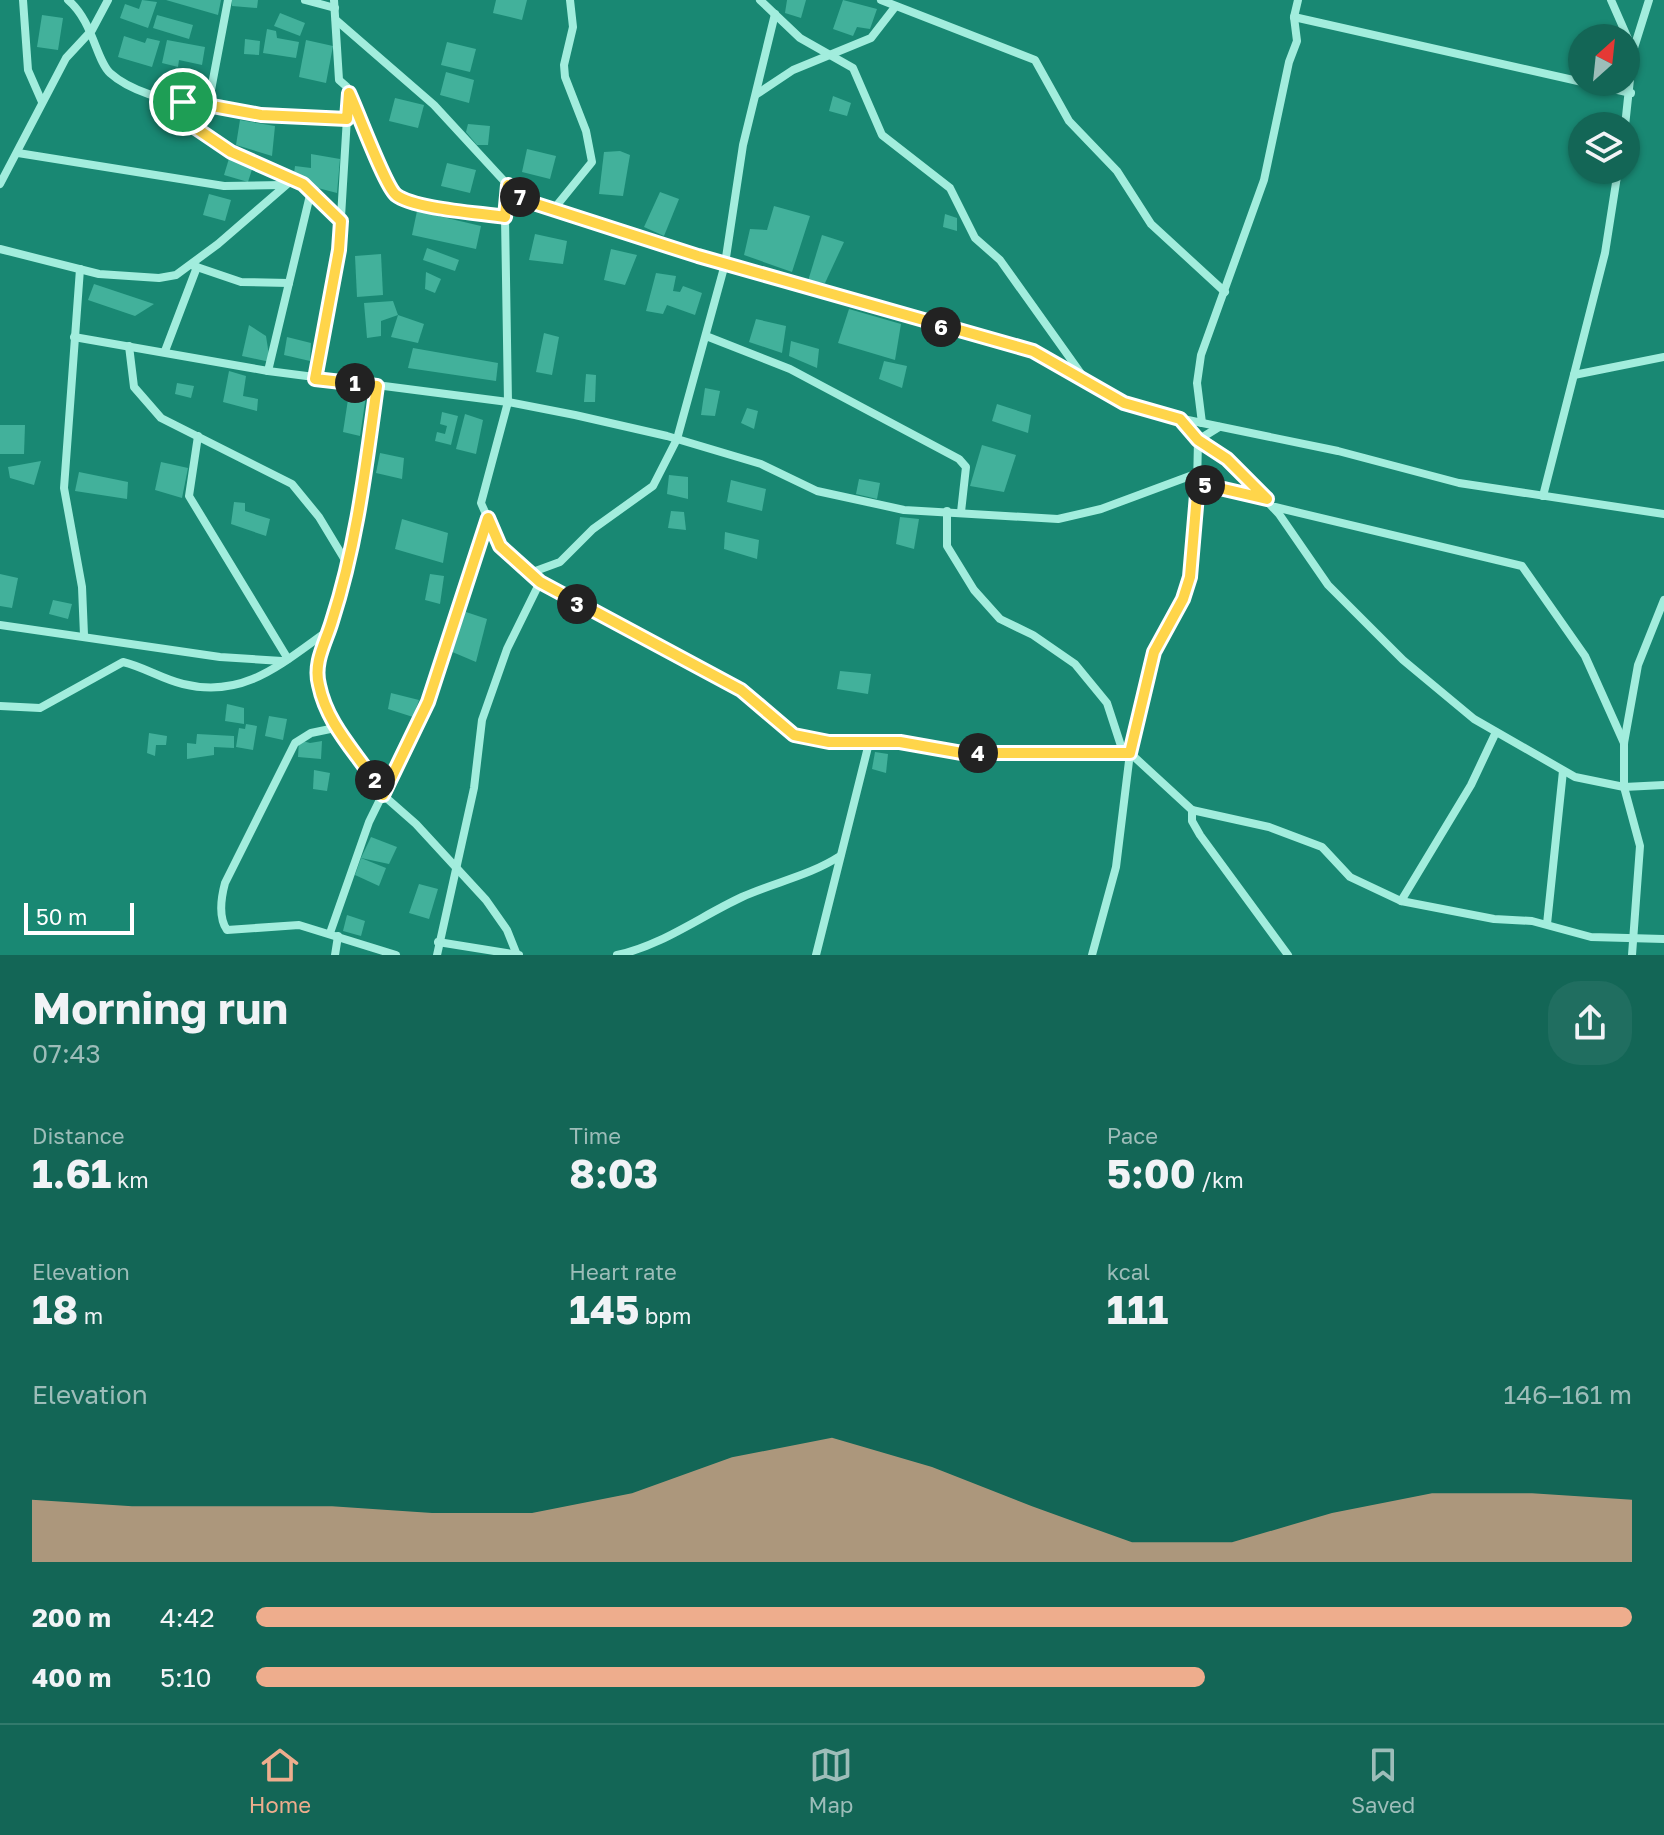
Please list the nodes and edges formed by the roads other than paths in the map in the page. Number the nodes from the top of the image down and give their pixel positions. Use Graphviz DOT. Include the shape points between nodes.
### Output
graph roads {
  1 [pos="23,0"];
  2 [pos="68,0"];
  3 [pos="108,0"];
  4 [pos="228,0"];
  5 [pos="305,0"];
  6 [pos="570,0"];
  7 [pos="760,0"];
  8 [pos="881,0"];
  9 [pos="1298,0"];
  10 [pos="1611,0"];
  11 [pos="1649,0"];
  12 [pos="323,3"];
  13 [pos="334,4"];
  14 [pos="895,7"];
  15 [pos="775,14"];
  16 [pos="1294,17"];
  17 [pos="336,20"];
  18 [pos="1621,24"];
  19 [pos="1640,29"];
  20 [pos="92,30"];
  21 [pos="834,55"];
  22 [pos="1568,79"];
  23 [pos="349,93"];
  24 [pos="756,95"];
  25 [pos="164,97"];
  26 [pos="42,102"];
  27 [pos="208,106"];
  28 [pos="347,119"];
  29 [pos="18,153"];
  30 [pos="287,182"];
  31 [pos="0,184"];
  32 [pos="1616,184"];
  33 [pos="508,185"];
  34 [pos="311,191"];
  35 [pos="553,210"];
  36 [pos="505,217"];
  37 [pos="341,221"];
  38 [pos="0,249"];
  39 [pos="725,264"];
  40 [pos="194,266"];
  41 [pos="80,269"];
  42 [pos="289,283"];
  43 [pos="1225,292"];
  44 [pos="706,336"];
  45 [pos="74,337"];
  46 [pos="129,346"];
  47 [pos="165,351"];
  48 [pos="1664,357"];
  49 [pos="268,371"];
  50 [pos="1082,375"];
  51 [pos="1574,375"];
  52 [pos="315,379"];
  53 [pos="377,386"];
  54 [pos="508,402"];
  55 [pos="1180,419"];
  56 [pos="1202,423"];
  57 [pos="1219,427"];
  58 [pos="198,436"];
  59 [pos="677,439"];
  60 [pos="1198,440"];
  61 [pos="1198,473"];
  62 [pos="1198,483"];
  63 [pos="1543,496"];
  64 [pos="1267,499"];
  65 [pos="1274,507"];
  66 [pos="947,511"];
  67 [pos="961,512"];
  68 [pos="1664,514"];
  69 [pos="488,518"];
  70 [pos="348,566"];
  71 [pos="530,573"];
  72 [pos="540,582"];
  73 [pos="1664,600"];
  74 [pos="0,625"];
  75 [pos="329,630"];
  76 [pos="84,635"];
  77 [pos="286,660"];
  78 [pos="0,706"];
  79 [pos="335,728"];
  80 [pos="1496,732"];
  81 [pos="869,743"];
  82 [pos="1624,743"];
  83 [pos="1127,752"];
  84 [pos="1563,771"];
  85 [pos="1664,785"];
  86 [pos="1624,787"];
  87 [pos="383,795"];
  88 [pos="1192,810"];
  89 [pos="840,856"];
  90 [pos="456,867"];
  91 [pos="1401,901"];
  92 [pos="1547,924"];
  93 [pos="334,935"];
  94 [pos="1635,937"];
  95 [pos="1664,939"];
  96 [pos="438,942"];
  97 [pos="1635,953"];
  98 [pos="335,955"];
  99 [pos="396,955"];
  100 [pos="437,955"];
  101 [pos="518,955"];
  102 [pos="617,955"];
  103 [pos="816,955"];
  104 [pos="1092,955"];
  105 [pos="1288,955"];
  1 -- 26 [label="street" via="28,70"];
  2 -- 20 [label="street"];
  3 -- 20 [label="street"];
  4 -- 27 [label="street"];
  5 -- 12 [label="street"];
  6 -- 35 [label="street" via="573,27 565,77 592,162"];
  7 -- 15 [label="street"];
  8 -- 14 [label="street"];
  9 -- 16 [label="street"];
  10 -- 18 [label="street"];
  11 -- 19 [label="street"];
  12 -- 13 [label="street"];
  13 -- 17 [label="street"];
  14 -- 21 [label="street" via="871,38"];
  14 -- 43 [label="street" via="1035,60 1069,121 1117,171 1151,224"];
  15 -- 21 [label="street" via="800,38"];
  15 -- 24 [label="street"];
  16 -- 22 [label="street"];
  16 -- 43 [label="street" via="1298,36 1264,180"];
  17 -- 23 [label="street" via="339,80"];
  17 -- 33 [label="street" via="434,105"];
  20 -- 25 [label="street" via="107,72"];
  20 -- 26 [label="street" via="66,58"];
  21 -- 24 [label="street" via="793,70"];
  21 -- 50 [label="street" via="853,68 882,135 950,188 975,238 1000,260"];
  23 -- 28 [label="street"];
  23 -- 36 [label="street" via="395,194"];
  24 -- 39 [label="street"];
  25 -- 27 [label="street"];
  25 -- 30 [label="street" via="178,116"];
  26 -- 29 [label="street"];
  27 -- 28 [label="street" via="261,115"];
  28 -- 37 [label="street"];
  29 -- 30 [label="street" via="224,186"];
  29 -- 31 [label="street"];
  30 -- 34 [label="street"];
  30 -- 40 [label="street"];
  32 -- 51 [label="street" via="1605,253"];
  33 -- 35 [label="street" via="527,201"];
  33 -- 36 [label="street"];
  34 -- 37 [label="street"];
  34 -- 42 [label="street"];
  35 -- 39 [label="street"];
  36 -- 54 [label="street"];
  37 -- 52 [label="street"];
  38 -- 41 [label="street"];
  39 -- 44 [label="street"];
  39 -- 50 [label="street" via="894,310 922,323 998,340"];
  40 -- 41 [label="street" via="159,278"];
  40 -- 42 [label="street" via="241,282"];
  40 -- 47 [label="street"];
  41 -- 45 [label="street"];
  42 -- 49 [label="street"];
  43 -- 56 [label="street" via="1199,368"];
  44 -- 59 [label="street"];
  44 -- 67 [label="street" via="790,369 959,459 966,467"];
  45 -- 46 [label="street"];
  45 -- 76 [label="street" via="64,488 82,587"];
  46 -- 47 [label="street"];
  46 -- 58 [label="street" via="134,387 161,418"];
  47 -- 49 [label="street"];
  48 -- 51 [label="street"];
  49 -- 52 [label="street"];
  50 -- 55 [label="street" via="1124,403"];
  51 -- 63 [label="street"];
  52 -- 53 [label="street"];
  53 -- 54 [label="street"];
  53 -- 70 [label="street"];
  54 -- 59 [label="street"];
  54 -- 69 [label="street" via="481,503"];
  55 -- 56 [label="street"];
  55 -- 60 [label="street"];
  56 -- 57 [label="street"];
  57 -- 60 [label="street"];
  57 -- 63 [label="street" via="1459,483"];
  58 -- 70 [label="street" via="292,484"];
  58 -- 77 [label="street" via="189,496"];
  59 -- 66 [label="street" via="761,464 817,491 882,507"];
  59 -- 71 [label="street" via="653,486 593,529 560,562"];
  60 -- 61 [label="street"];
  60 -- 64 [label="street" via="1227,459"];
  61 -- 62 [label="street"];
  61 -- 67 [label="street" via="1078,516"];
  62 -- 64 [label="street"];
  62 -- 83 [label="street" via="1190,577 1154,652"];
  63 -- 68 [label="street"];
  64 -- 65 [label="street"];
  65 -- 80 [label="street" via="1328,585 1358,618"];
  65 -- 82 [label="street" via="1522,566 1585,656"];
  66 -- 67 [label="street"];
  66 -- 83 [label="street" via="947,546 974,590 1000,619 1075,664 1107,703"];
  69 -- 71 [label="street" via="500,546"];
  69 -- 87 [label="street" via="428,702"];
  70 -- 75 [label="street"];
  71 -- 72 [label="street"];
  72 -- 81 [label="street" via="741,690 794,735"];
  72 -- 90 [label="street" via="507,649 482,720"];
  73 -- 82 [label="street" via="1638,665"];
  74 -- 76 [label="street"];
  75 -- 77 [label="street"];
  75 -- 79 [label="street" via="317,676"];
  76 -- 77 [label="street" via="220,657"];
  77 -- 78 [label="street" via="239,686 213,690 123,662 47,706"];
  79 -- 87 [label="street" via="368,767"];
  79 -- 93 [label="street" via="295,743 221,898 227,930 299,925"];
  80 -- 84 [label="street"];
  80 -- 91 [label="street" via="1471,785"];
  81 -- 83 [label="street" via="900,742 962,753"];
  81 -- 89 [label="street"];
  82 -- 86 [label="street"];
  83 -- 88 [label="street"];
  83 -- 104 [label="street" via="1122,838"];
  84 -- 86 [label="street" via="1591,783"];
  84 -- 92 [label="street"];
  85 -- 86 [label="street"];
  86 -- 94 [label="street" via="1640,846"];
  87 -- 90 [label="street"];
  87 -- 93 [label="street" via="364,835"];
  88 -- 91 [label="street" via="1277,829 1322,847 1350,877"];
  88 -- 105 [label="street" via="1200,835"];
  89 -- 102 [label="street"];
  89 -- 103 [label="street"];
  90 -- 96 [label="street"];
  90 -- 101 [label="street" via="500,919"];
  91 -- 92 [label="street"];
  92 -- 94 [label="street" via="1591,937"];
  93 -- 98 [label="street"];
  93 -- 99 [label="street"];
  94 -- 95 [label="street"];
  94 -- 97 [label="street"];
  96 -- 100 [label="street"];
  96 -- 101 [label="street"];
}
